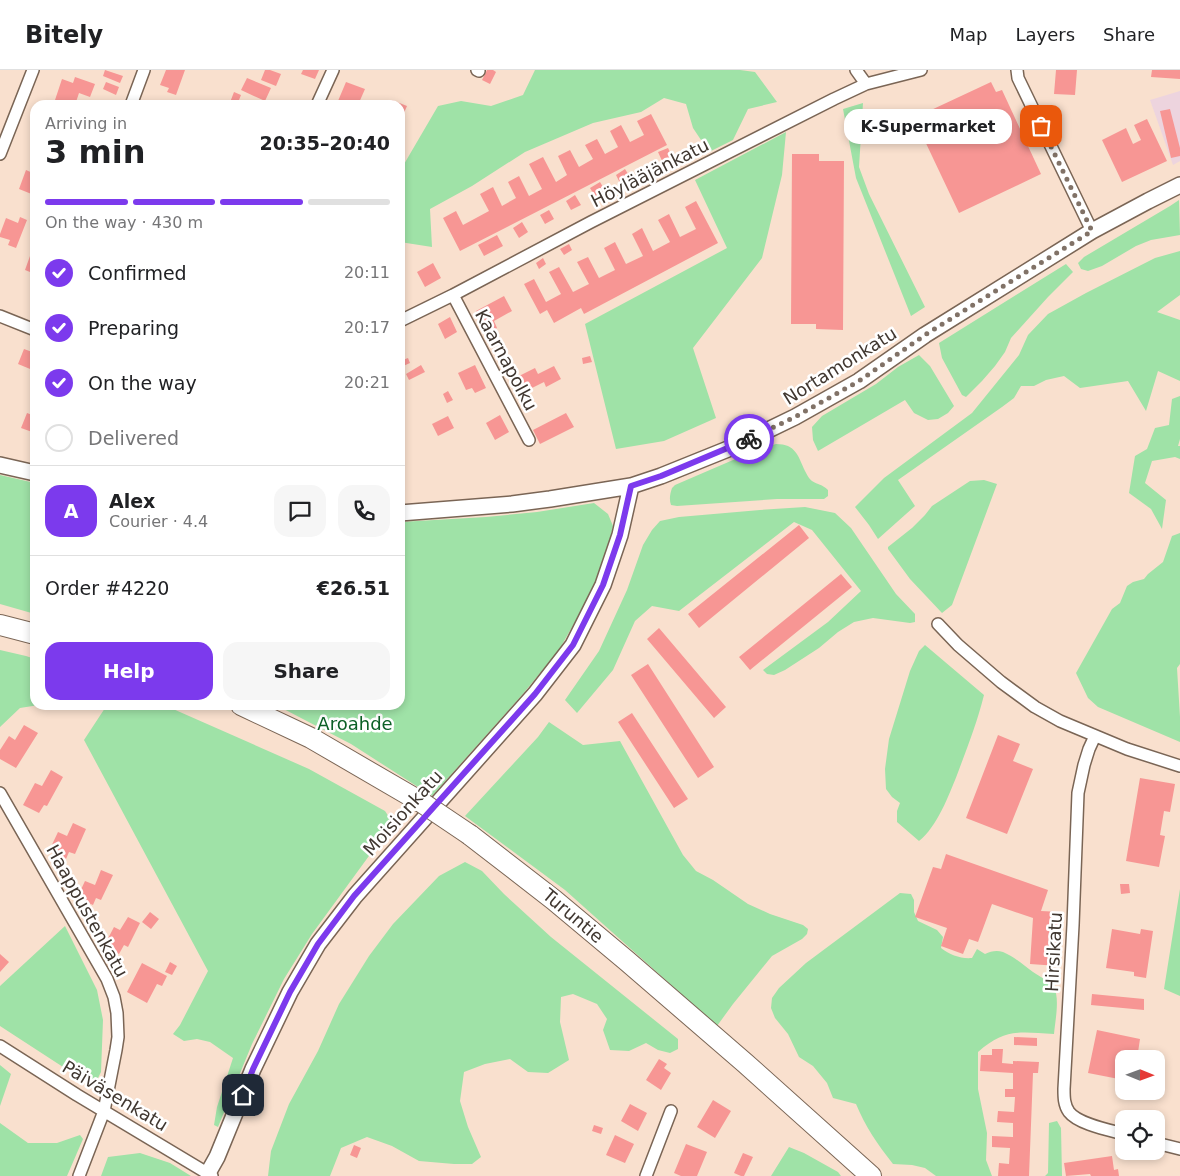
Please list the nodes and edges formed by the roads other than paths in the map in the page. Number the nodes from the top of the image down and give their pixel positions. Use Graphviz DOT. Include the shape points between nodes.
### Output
graph roads {
  1 [pos="33,70"];
  2 [pos="144,70"];
  3 [pos="333,70"];
  4 [pos="856,70"];
  5 [pos="922,70"];
  6 [pos="1017,70"];
  7 [pos="866,84"];
  8 [pos="132,100"];
  9 [pos="319,100"];
  10 [pos="0,154"];
  11 [pos="1180,185"];
  12 [pos="1092,231"];
  13 [pos="453,295"];
  14 [pos="0,316"];
  15 [pos="405,319"];
  16 [pos="30,328"];
  17 [pos="529,440"];
  18 [pos="0,465"];
  19 [pos="30,472"];
  20 [pos="631,486"];
  21 [pos="405,513"];
  22 [pos="938,624"];
  23 [pos="0,625"];
  24 [pos="30,633"];
  25 [pos="252,710"];
  26 [pos="1095,736"];
  27 [pos="1180,766"];
  28 [pos="0,793"];
  29 [pos="0,1046"];
  30 [pos="104,1112"];
  31 [pos="671,1112"];
  32 [pos="1115,1131"];
  33 [pos="1165,1145"];
  34 [pos="1180,1149"];
  35 [pos="210,1175"];
  36 [pos="79,1176"];
  37 [pos="646,1176"];
  38 [pos="871,1176"];
  1 -- 10 [label="street"];
  2 -- 8 [label="street"];
  3 -- 9 [label="street"];
  4 -- 7 [label="street"];
  5 -- 7 [label="street, Höylääjänkatu"];
  6 -- 12 [label="street"];
  7 -- 13 [label="street, Höylääjänkatu"];
  11 -- 12 [label="main road, Nortamonkatu"];
  12 -- 20 [label="main road, Nortamonkatu" via="925,335 859,381 795,417 733,447"];
  13 -- 15 [label="street, Höylääjänkatu"];
  13 -- 17 [label="street, Kaarnapolku"];
  14 -- 16 [label="street"];
  18 -- 19 [label="main road"];
  20 -- 21 [label="main road, Nortamonkatu" via="541,500"];
  20 -- 35 [label="main road, Moisionkatu" via="620,535 603,585 573,645 535,694 354,896 318,944 286,1000 253,1069"];
  22 -- 26 [label="street" via="1001,682 1035,707"];
  23 -- 24 [label="highway"];
  25 -- 38 [label="highway, Turuntie, bridge" via="311,738 421,802 470,835 554,900"];
  26 -- 27 [label="street"];
  26 -- 32 [label="street, Hirsikatu" via="1078,792 1064,1102 1076,1118"];
  28 -- 30 [label="street, Haappustenkatu" via="85,938 114,997 118,1037"];
  29 -- 30 [label="street, Päiväsenkatu"];
  30 -- 35 [label="street, Päiväsenkatu"];
  30 -- 36 [label="street, Haappustenkatu"];
  31 -- 37 [label="street"];
  33 -- 34 [label="street"];
}
